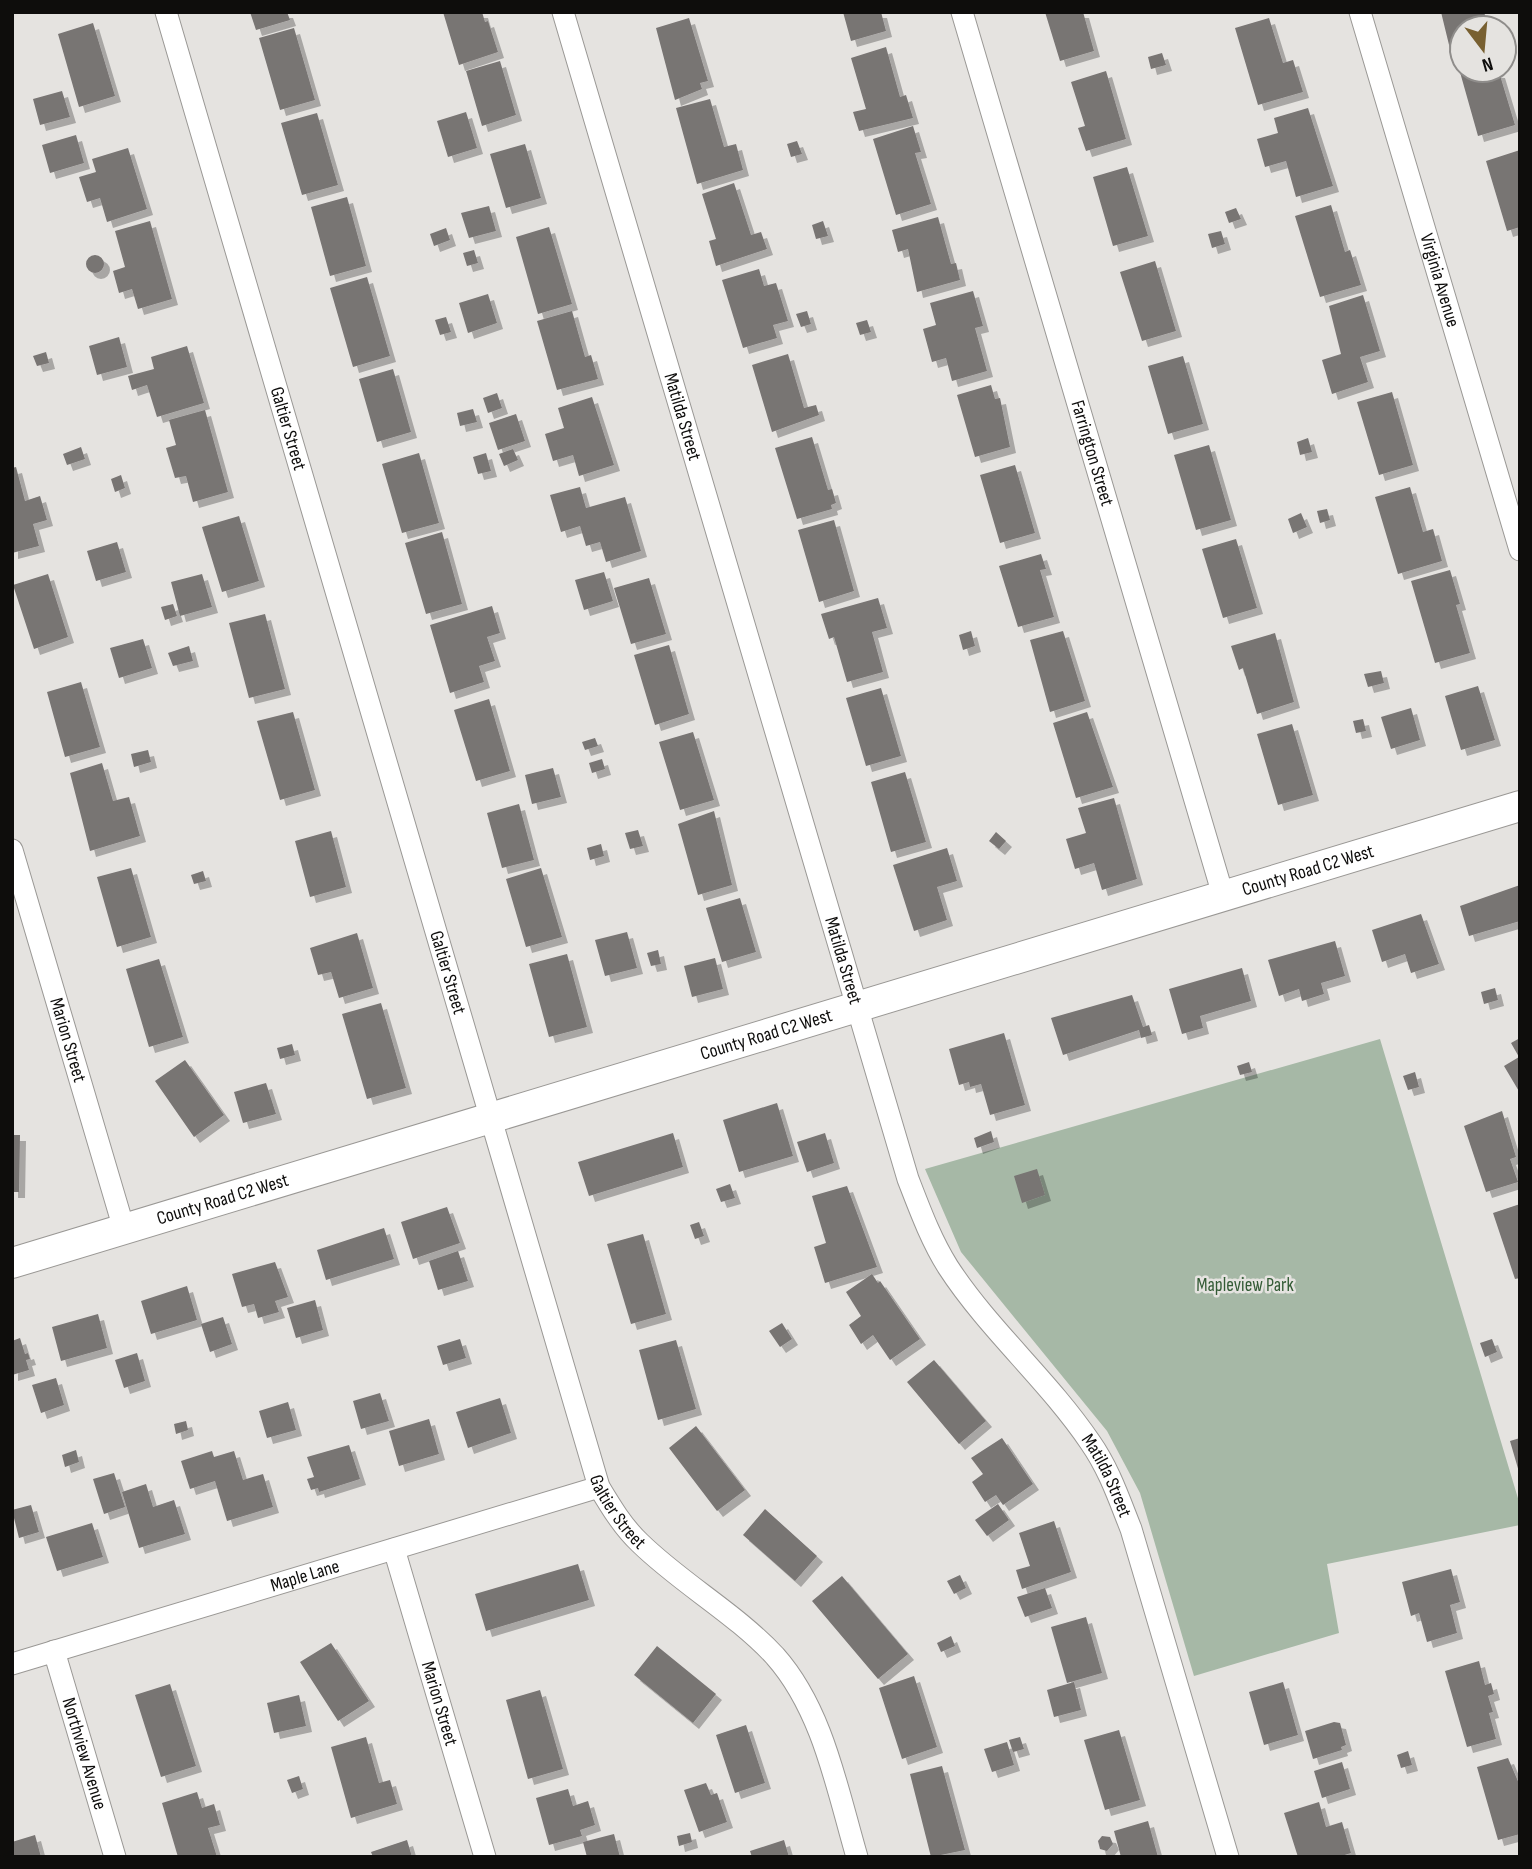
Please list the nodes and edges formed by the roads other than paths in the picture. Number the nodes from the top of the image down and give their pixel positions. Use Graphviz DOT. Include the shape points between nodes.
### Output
graph roads {
  1 [pos="166,12"];
  2 [pos="563,12"];
  3 [pos="962,12"];
  4 [pos="1360,12"];
  5 [pos="1520,550"];
  6 [pos="1520,806"];
  7 [pos="12,850"];
  8 [pos="1223,895"];
  9 [pos="856,1006"];
  10 [pos="490,1117"];
  11 [pos="124,1229"];
  12 [pos="12,1263"];
  13 [pos="599,1487"];
  14 [pos="394,1549"];
  15 [pos="54,1651"];
  16 [pos="12,1664"];
  17 [pos="115,1857"];
  18 [pos="485,1857"];
  19 [pos="857,1857"];
  20 [pos="1228,1857"];
  1 -- 10 [label="street, Galtier Street"];
  2 -- 9 [label="street, Matilda Street"];
  3 -- 8 [label="street, Farrington Street"];
  4 -- 5 [label="street, Virginia Avenue"];
  6 -- 8 [label="street, County Road C2 West"];
  7 -- 11 [label="street, Marion Street"];
  8 -- 9 [label="street, County Road C2 West"];
  9 -- 10 [label="street, County Road C2 West"];
  9 -- 20 [label="street, Matilda Street" via="908,1179 948,1267 1085,1434 1114,1483"];
  10 -- 11 [label="street, County Road C2 West"];
  10 -- 13 [label="street, Galtier Street"];
  11 -- 12 [label="street, County Road C2 West"];
  13 -- 14 [label="street, Maple Lane"];
  13 -- 19 [label="street, Galtier Street" via="639,1542 748,1631 798,1687 816,1722"];
  14 -- 15 [label="street, Maple Lane"];
  14 -- 18 [label="street, Marion Street"];
  15 -- 16 [label="street, Maple Lane"];
  15 -- 17 [label="street, Northview Avenue"];
}
